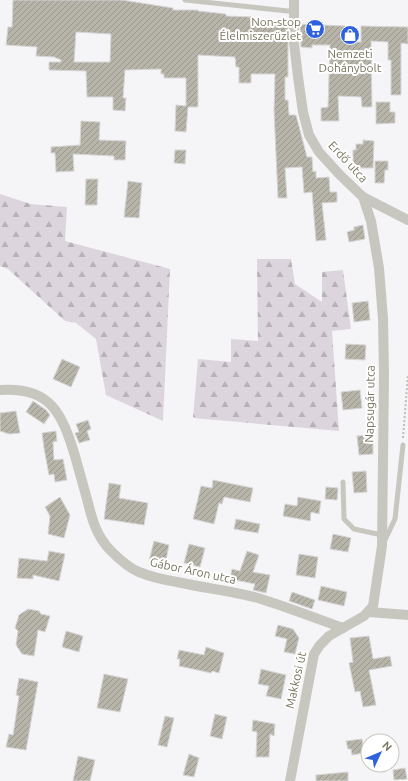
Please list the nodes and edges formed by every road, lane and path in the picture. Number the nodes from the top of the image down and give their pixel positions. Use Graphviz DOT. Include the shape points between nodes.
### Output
graph roads {
  1 [pos="185,0"];
  2 [pos="294,0"];
  3 [pos="294,11"];
  4 [pos="363,197"];
  5 [pos="408,220"];
  6 [pos="408,374"];
  7 [pos="0,390"];
  8 [pos="403,445"];
  9 [pos="343,482"];
  10 [pos="382,535"];
  11 [pos="382,546"];
  12 [pos="369,612"];
  13 [pos="408,615"];
  14 [pos="343,628"];
  15 [pos="290,781"];
  1 -- 3 [label="lane"];
  2 -- 3 [label="street, Erdő utca"];
  3 -- 4 [label="street, Erdő utca" via="298,77 303,112 310,135 319,152"];
  4 -- 5 [label="street, Erdő utca"];
  4 -- 10 [label="street, Napsugár utca" via="371,221 379,268 383,319"];
  6 -- 8 [label="path"];
  7 -- 14 [label="street, Gábor Áron utca" via="26,391 40,396 50,402 57,411 72,444 99,537 130,567 159,578 257,598"];
  8 -- 11 [label="lane" via="395,519"];
  9 -- 10 [label="lane" via="344,520 354,529"];
  10 -- 11 [label="street, Napsugár utca"];
  11 -- 12 [label="street, Napsugár utca" via="373,606"];
  12 -- 13 [label="street"];
  12 -- 14 [label="street, Makkosi út"];
  14 -- 15 [label="street, Makkosi út" via="329,636 314,654"];
}
